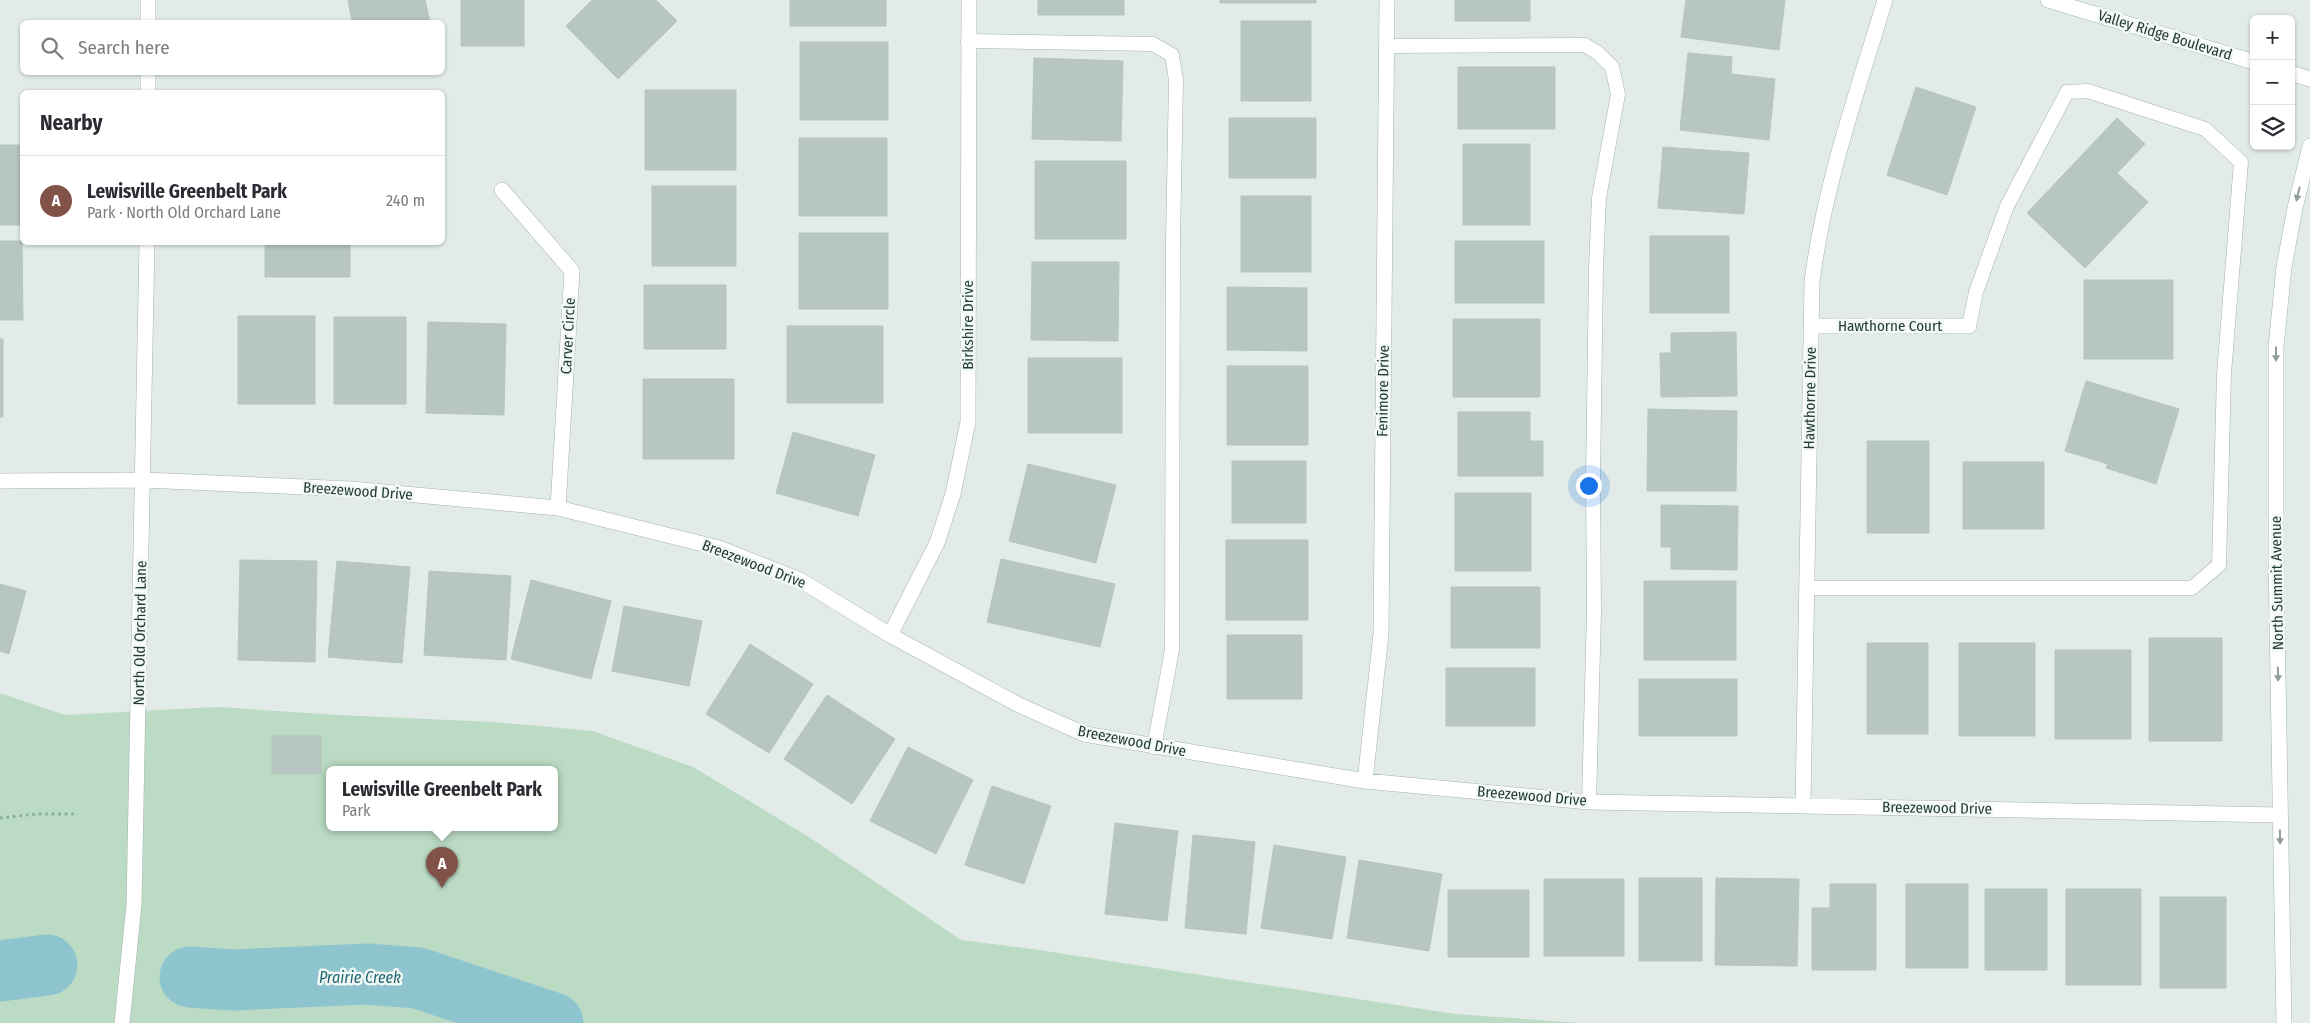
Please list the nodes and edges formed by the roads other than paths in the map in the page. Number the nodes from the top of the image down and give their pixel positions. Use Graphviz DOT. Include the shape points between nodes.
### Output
graph roads {
  1 [pos="148,0"];
  2 [pos="968,0"];
  3 [pos="1387,0"];
  4 [pos="1885,0"];
  5 [pos="2048,0"];
  6 [pos="148,20"];
  7 [pos="968,41"];
  8 [pos="1387,46"];
  9 [pos="2250,61"];
  10 [pos="2295,74"];
  11 [pos="148,75"];
  12 [pos="2310,79"];
  13 [pos="148,90"];
  14 [pos="2310,146"];
  15 [pos="502,190"];
  16 [pos="148,245"];
  17 [pos="1812,326"];
  18 [pos="1969,326"];
  19 [pos="144,480"];
  20 [pos="0,482"];
  21 [pos="558,508"];
  22 [pos="1807,588"];
  23 [pos="890,635"];
  24 [pos="1154,747"];
  25 [pos="1365,780"];
  26 [pos="1589,802"];
  27 [pos="1803,805"];
  28 [pos="2280,815"];
  29 [pos="122,1023"];
  30 [pos="2284,1023"];
  1 -- 6 [label="street"];
  2 -- 7 [label="street, Birkshire Drive"];
  3 -- 8 [label="street, Fenimore Drive"];
  4 -- 17 [label="street, Hawthorne Drive" via="1828,191 1816,247"];
  5 -- 9 [label="street, Valley Ridge Boulevard"];
  7 -- 23 [label="street, Birkshire Drive" via="968,422 953,494 937,543"];
  7 -- 24 [label="lane" via="1153,44 1172,55 1176,80 1172,650"];
  8 -- 25 [label="street, Fenimore Drive" via="1381,634"];
  8 -- 26 [label="lane" via="1585,45 1612,67 1618,94 1599,198 1596,268"];
  10 -- 12 [label="street"];
  11 -- 13 [label="street"];
  14 -- 28 [label="street, North Summit Avenue, one-way" via="2284,267 2276,346"];
  15 -- 21 [label="street, Carver Circle" via="572,271"];
  16 -- 19 [label="street, North Old Orchard Lane"];
  17 -- 18 [label="street, Hawthorne Court"];
  17 -- 22 [label="street, Hawthorne Drive"];
  18 -- 22 [label="lane" via="1976,292 2007,206 2067,92 2088,91 2206,129 2241,162 2224,374 2220,565 2192,588"];
  19 -- 20 [label="street, Breezewood Drive"];
  19 -- 21 [label="street, Breezewood Drive" via="351,490"];
  19 -- 29 [label="street, North Old Orchard Lane" via="134,905"];
  21 -- 23 [label="street, Breezewood Drive" via="720,548 800,580"];
  22 -- 27 [label="street, Hawthorne Drive"];
  23 -- 24 [label="street, Breezewood Drive" via="1017,704 1084,734"];
  24 -- 25 [label="street, Breezewood Drive"];
  25 -- 26 [label="street, Breezewood Drive"];
  26 -- 27 [label="street, Breezewood Drive"];
  27 -- 28 [label="street, Breezewood Drive"];
  28 -- 30 [label="street, North Summit Avenue, one-way"];
}
